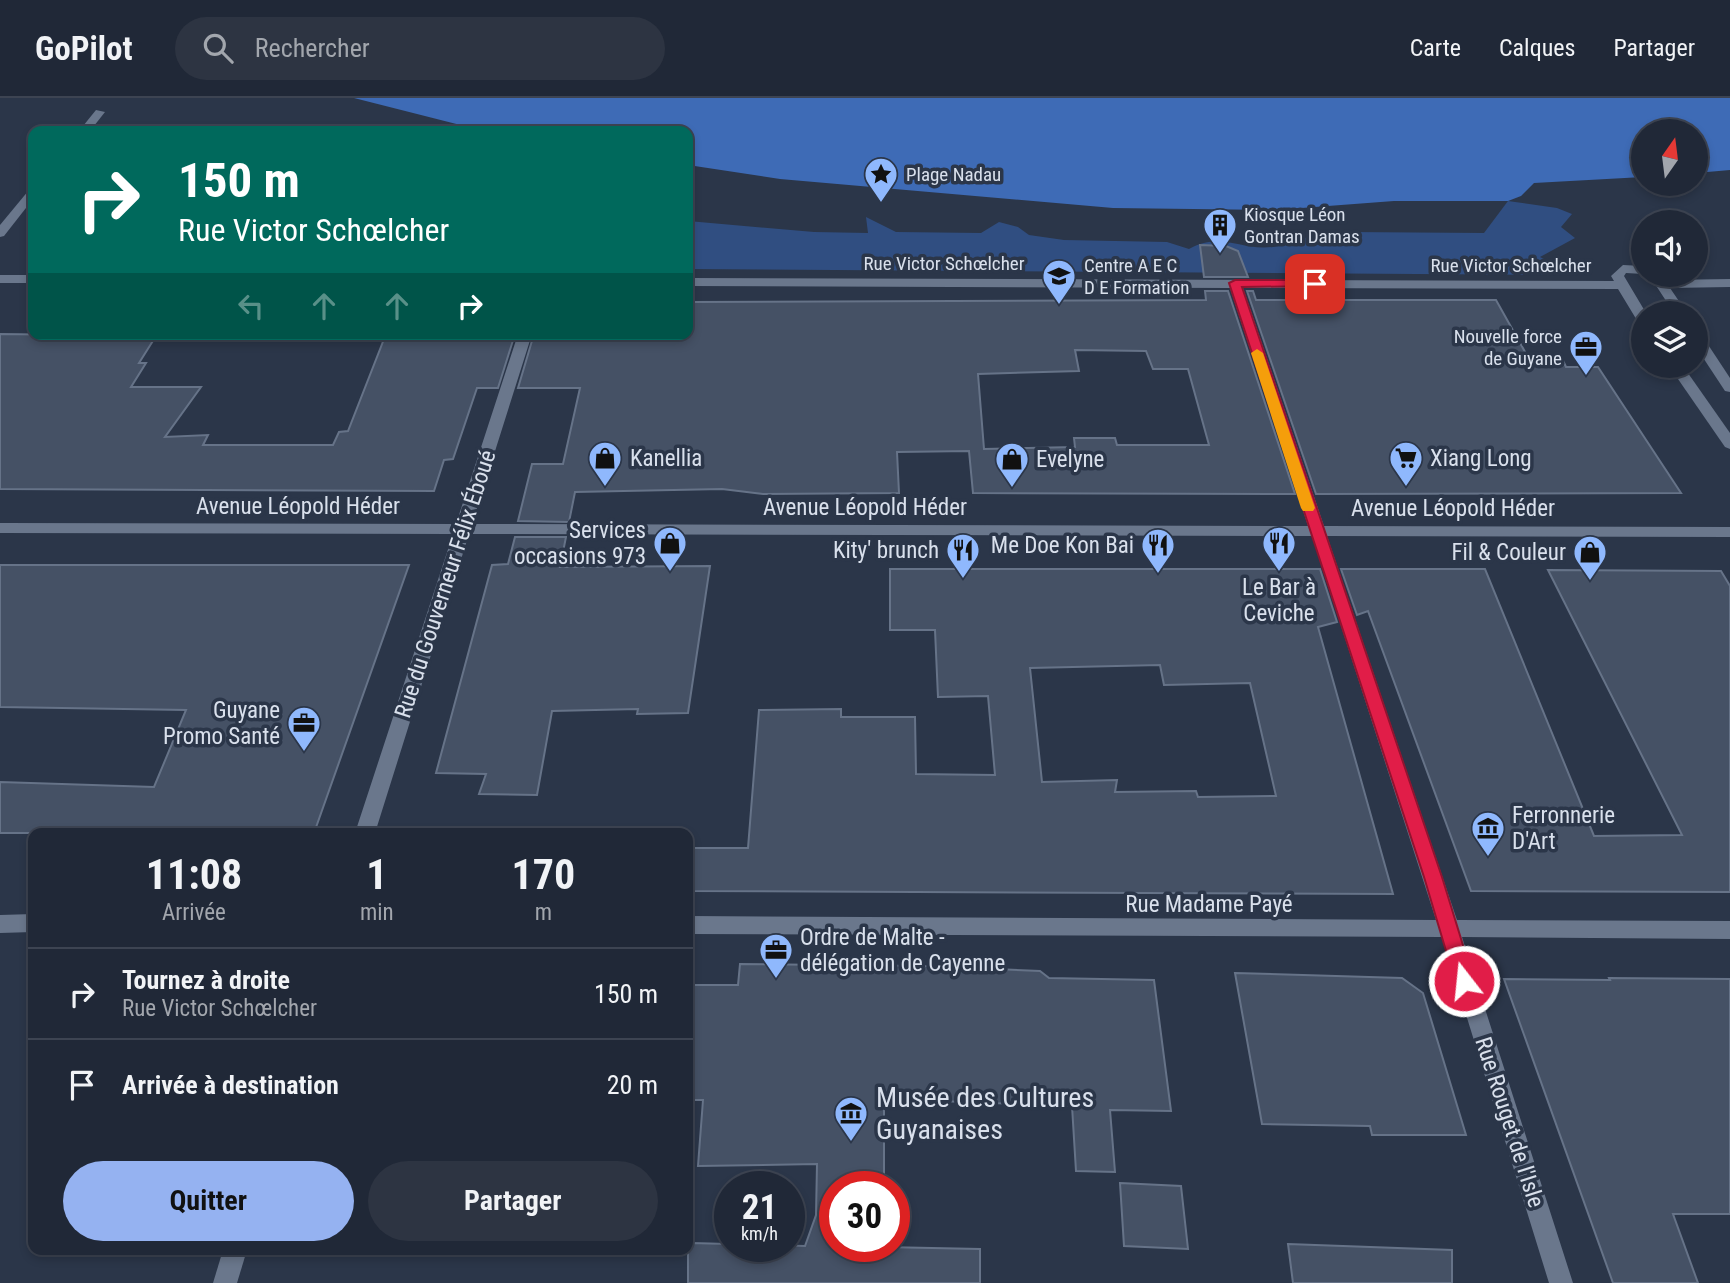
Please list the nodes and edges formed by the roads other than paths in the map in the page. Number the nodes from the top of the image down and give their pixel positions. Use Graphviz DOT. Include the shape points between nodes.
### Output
graph roads {
  1 [pos="100,112"];
  2 [pos="88,126"];
  3 [pos="28,198"];
  4 [pos="0,233"];
  5 [pos="1631,269"];
  6 [pos="0,279"];
  7 [pos="28,279"];
  8 [pos="693,282"];
  9 [pos="1708,282"];
  10 [pos="1235,283"];
  11 [pos="1730,283"];
  12 [pos="1620,285"];
  13 [pos="1631,301"];
  14 [pos="523,340"];
  15 [pos="1708,355"];
  16 [pos="1684,378"];
  17 [pos="1730,388"];
  18 [pos="1730,444"];
  19 [pos="0,528"];
  20 [pos="462,529"];
  21 [pos="1315,531"];
  22 [pos="1730,532"];
  23 [pos="367,828"];
  24 [pos="0,923"];
  25 [pos="28,923"];
  26 [pos="693,925"];
  27 [pos="1730,930"];
  28 [pos="1450,931"];
  29 [pos="233,1255"];
  30 [pos="225,1283"];
  31 [pos="1561,1283"];
  1 -- 2 [label="street"];
  3 -- 4 [label="street"];
  5 -- 12 [label="street" via="1623,269 1617,276"];
  6 -- 7 [label="street"];
  8 -- 10 [label="street, Rue Victor Schœlcher"];
  9 -- 11 [label="street"];
  10 -- 12 [label="street, Rue Victor Schœlcher"];
  10 -- 21 [label="street, Rue Rouget de l'Isle"];
  12 -- 13 [label="street"];
  14 -- 20 [label="street, Rue du Gouverneur Félix Éboué"];
  15 -- 17 [label="street"];
  16 -- 18 [label="street"];
  19 -- 20 [label="street, Avenue Léopold Héder"];
  20 -- 21 [label="street, Avenue Léopold Héder"];
  20 -- 23 [label="street, Rue du Gouverneur Félix Éboué"];
  21 -- 22 [label="street, Avenue Léopold Héder"];
  21 -- 28 [label="street, Rue Rouget de l'Isle"];
  24 -- 25 [label="street"];
  26 -- 28 [label="street, Rue Madame Payé"];
  27 -- 28 [label="street, Rue Madame Payé"];
  28 -- 31 [label="street, Rue Rouget de l'Isle"];
  29 -- 30 [label="street"];
}
